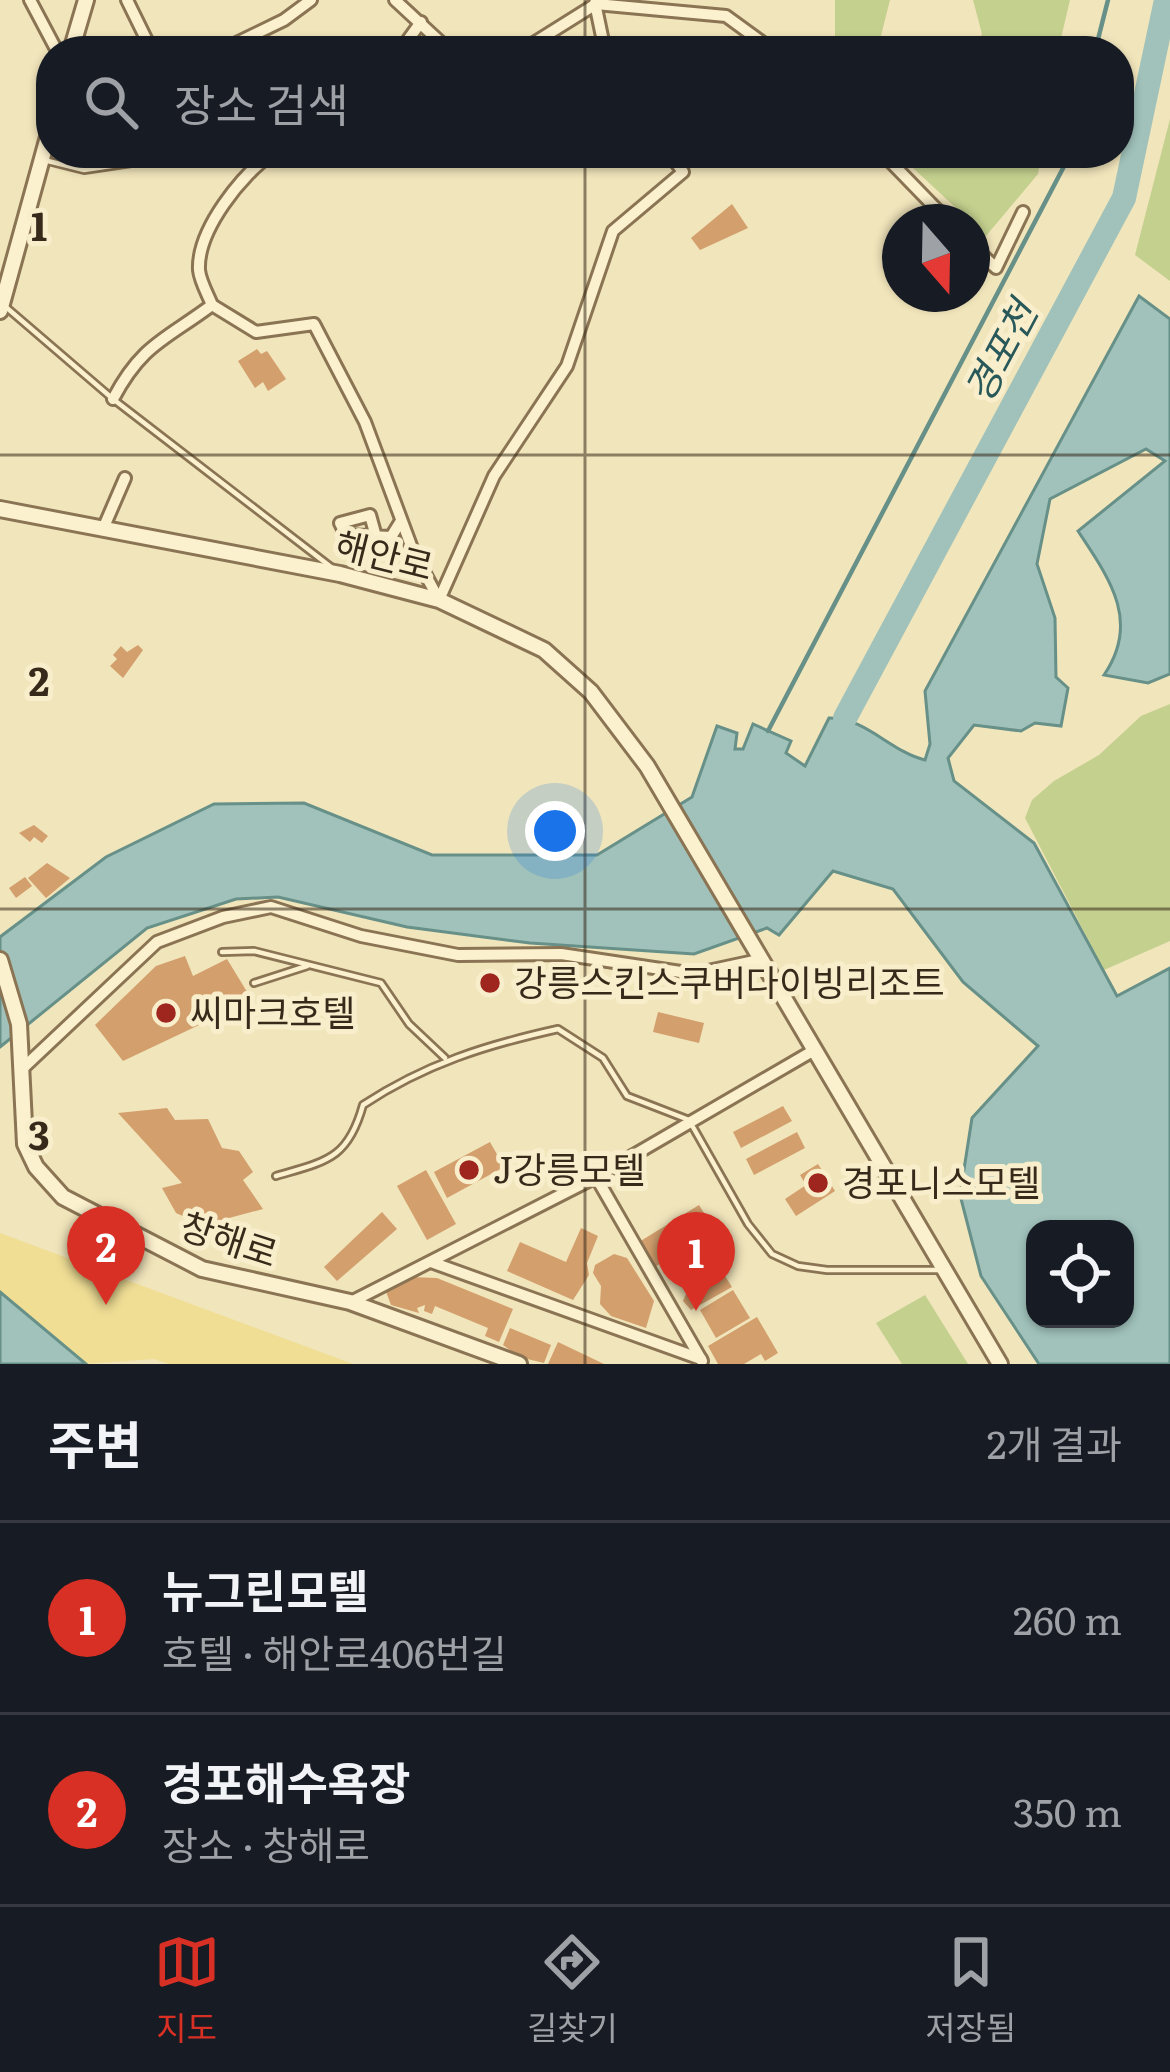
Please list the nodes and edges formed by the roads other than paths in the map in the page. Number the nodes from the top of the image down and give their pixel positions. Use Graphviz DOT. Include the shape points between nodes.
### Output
graph roads {
  1 [pos="30,0"];
  2 [pos="86,0"];
  3 [pos="127,0"];
  4 [pos="311,0"];
  5 [pos="395,0"];
  6 [pos="594,2"];
  7 [pos="421,22"];
  8 [pos="49,36"];
  9 [pos="75,36"];
  10 [pos="145,36"];
  11 [pos="251,36"];
  12 [pos="411,36"];
  13 [pos="435,36"];
  14 [pos="543,36"];
  15 [pos="602,36"];
  16 [pos="754,36"];
  17 [pos="39,168"];
  18 [pos="252,168"];
  19 [pos="679,168"];
  20 [pos="897,168"];
  21 [pos="932,204"];
  22 [pos="1023,212"];
  23 [pos="990,262"];
  24 [pos="2,300"];
  25 [pos="212,305"];
  26 [pos="113,400"];
  27 [pos="125,478"];
  28 [pos="0,509"];
  29 [pos="401,521"];
  30 [pos="103,529"];
  31 [pos="375,533"];
  32 [pos="340,574"];
  33 [pos="439,600"];
  34 [pos="222,952"];
  35 [pos="757,956"];
  36 [pos="0,960"];
  37 [pos="308,966"];
  38 [pos="254,983"];
  39 [pos="812,1052"];
  40 [pos="445,1058"];
  41 [pos="22,1069"];
  42 [pos="689,1120"];
  43 [pos="276,1175"];
  44 [pos="596,1177"];
  45 [pos="430,1262"];
  46 [pos="943,1270"];
  47 [pos="350,1302"];
  48 [pos="703,1362"];
  49 [pos="519,1364"];
  50 [pos="1000,1364"];
  1 -- 8 [label="street"];
  2 -- 9 [label="street"];
  3 -- 10 [label="street"];
  4 -- 11 [label="street"];
  5 -- 7 [label="street"];
  6 -- 14 [label="street"];
  6 -- 15 [label="street"];
  6 -- 16 [label="street" via="727,16"];
  7 -- 12 [label="street"];
  7 -- 13 [label="street"];
  17 -- 24 [label="street"];
  18 -- 25 [label="street" via="203,241 199,272"];
  19 -- 33 [label="street" via="613,231 567,365 494,476"];
  20 -- 21 [label="street"];
  22 -- 23 [label="street" via="996,268"];
  24 -- 26 [label="lane"];
  25 -- 26 [label="street" via="133,361"];
  25 -- 29 [label="street" via="256,332 314,324 365,422"];
  26 -- 32 [label="lane"];
  27 -- 30 [label="street"];
  28 -- 30 [label="street, 해안로"];
  29 -- 31 [label="street" via="392,537"];
  29 -- 33 [label="street"];
  30 -- 32 [label="street, 해안로"];
  32 -- 33 [label="street, 해안로"];
  33 -- 35 [label="street, 해안로" via="523,638 614,719"];
  34 -- 37 [label="lane" via="254,951"];
  35 -- 39 [label="street"];
  35 -- 41 [label="street" via="694,974 561,953 458,955 271,907 157,941"];
  36 -- 41 [label="street, 창해로"];
  37 -- 38 [label="lane"];
  37 -- 40 [label="lane" via="381,983"];
  39 -- 42 [label="street"];
  39 -- 46 [label="street"];
  40 -- 42 [label="lane" via="559,1029 603,1058 627,1096"];
  40 -- 43 [label="lane" via="363,1105 353,1140 325,1162"];
  41 -- 47 [label="street, 창해로" via="26,1144 63,1197 202,1269"];
  42 -- 44 [label="street"];
  42 -- 46 [label="lane" via="772,1255 827,1270"];
  44 -- 45 [label="street"];
  44 -- 48 [label="street"];
  45 -- 47 [label="street"];
  45 -- 48 [label="street"];
  46 -- 50 [label="street"];
  47 -- 49 [label="street, 창해로"];
}
